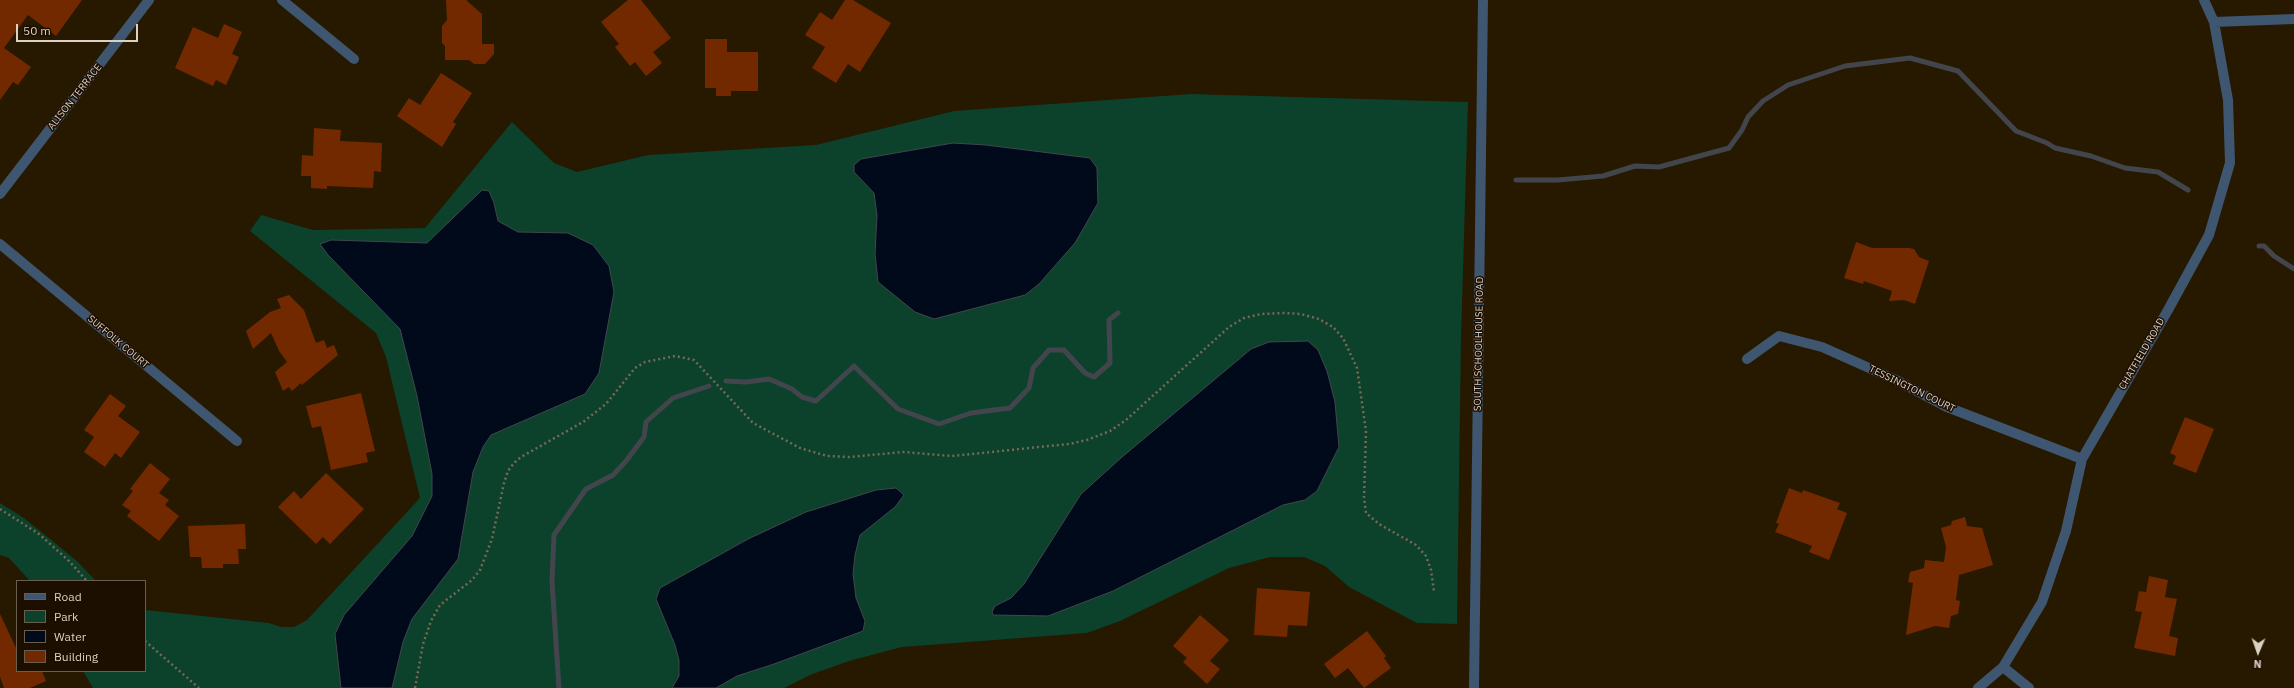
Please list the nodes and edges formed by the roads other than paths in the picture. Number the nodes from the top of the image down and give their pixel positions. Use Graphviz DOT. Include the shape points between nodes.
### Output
graph roads {
  1 [pos="149,0"];
  2 [pos="282,0"];
  3 [pos="1483,0"];
  4 [pos="2204,0"];
  5 [pos="2294,19"];
  6 [pos="2214,22"];
  7 [pos="354,59"];
  8 [pos="0,194"];
  9 [pos="0,244"];
  10 [pos="1747,359"];
  11 [pos="237,441"];
  12 [pos="2082,459"];
  13 [pos="2003,667"];
  14 [pos="1474,688"];
  15 [pos="1978,688"];
  16 [pos="2029,688"];
  1 -- 8 [label="street, ALISON TERRACE"];
  2 -- 7 [label="street"];
  3 -- 14 [label="street, SOUTH SCHOOLHOUSE ROAD"];
  4 -- 6 [label="street, CHATFIELD ROAD"];
  5 -- 6 [label="street"];
  6 -- 12 [label="street, CHATFIELD ROAD" via="2228,100 2230,163 2209,235"];
  9 -- 11 [label="street, SUFFOLK COURT"];
  10 -- 12 [label="street, TESSINGTON COURT" via="1779,336 1822,347 1896,380 1947,407"];
  12 -- 13 [label="street, CHATFIELD ROAD" via="2066,531 2042,602"];
  13 -- 15 [label="street, CHATFIELD ROAD"];
  13 -- 16 [label="street"];
}
